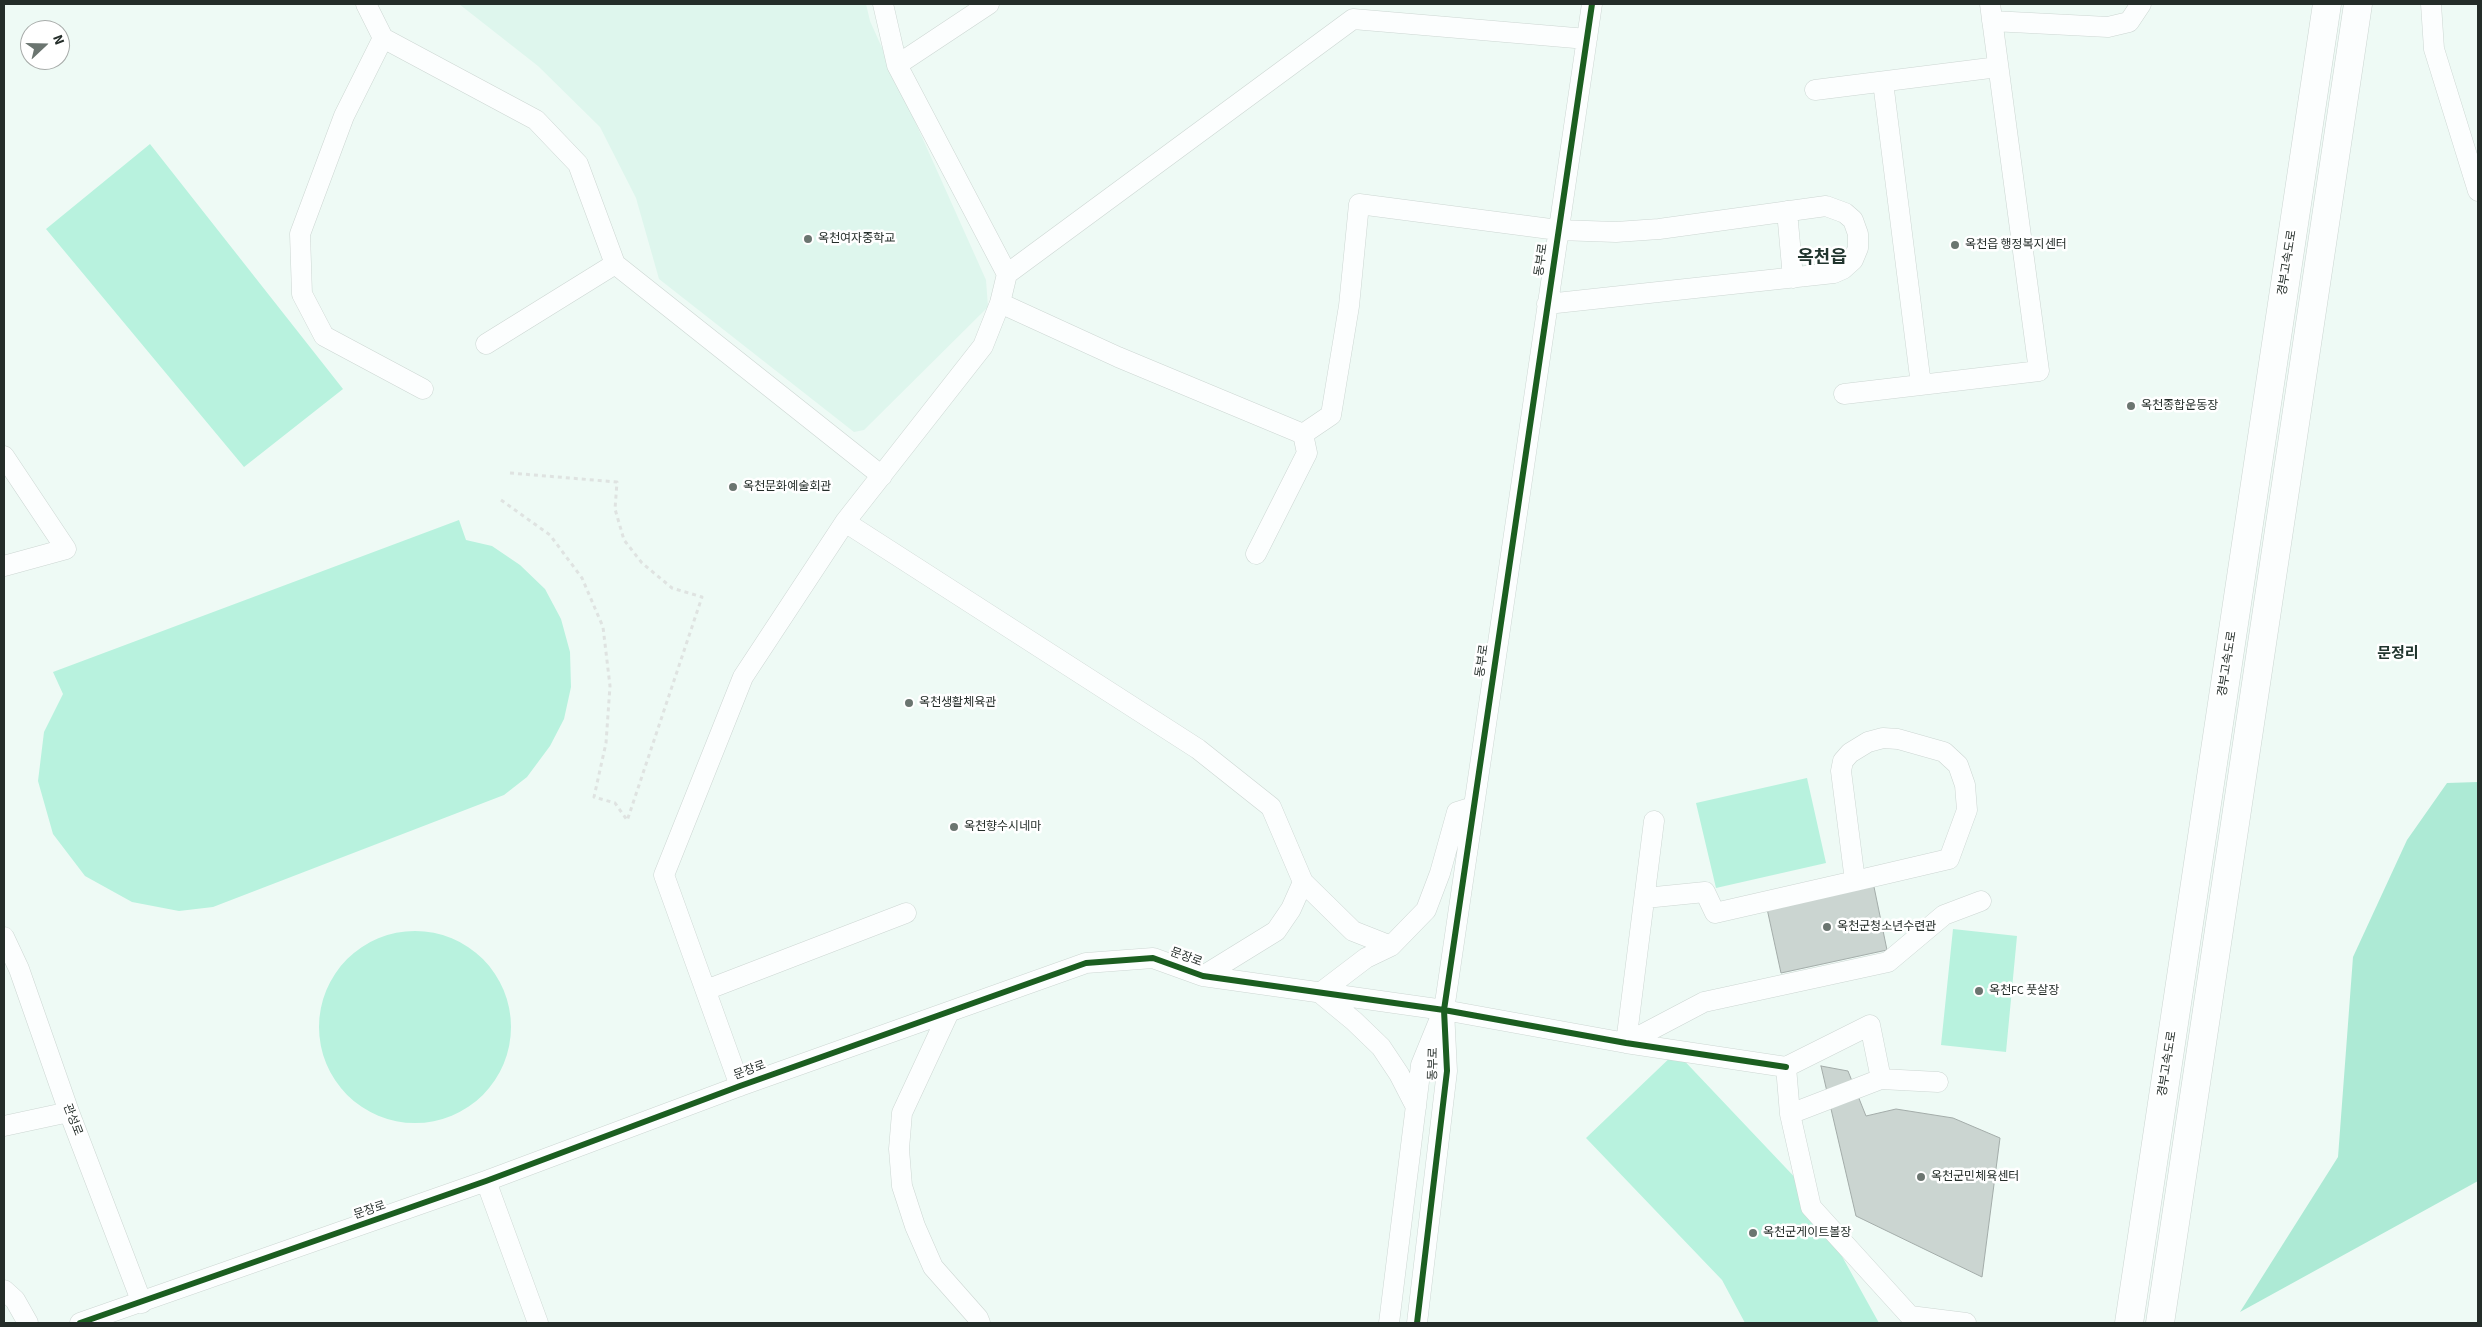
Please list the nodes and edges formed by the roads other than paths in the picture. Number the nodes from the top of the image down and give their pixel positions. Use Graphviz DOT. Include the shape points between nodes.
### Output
graph roads {
  1 [pos="366,4"];
  2 [pos="883,4"];
  3 [pos="989,4"];
  4 [pos="1592,4"];
  5 [pos="2141,4"];
  6 [pos="2327,4"];
  7 [pos="2358,4"];
  8 [pos="2431,4"];
  9 [pos="1991,12"];
  10 [pos="383,38"];
  11 [pos="1587,40"];
  12 [pos="898,65"];
  13 [pos="1998,67"];
  14 [pos="1883,82"];
  15 [pos="1815,90"];
  16 [pos="2478,191"];
  17 [pos="1787,211"];
  18 [pos="1558,230"];
  19 [pos="615,264"];
  20 [pos="1007,274"];
  21 [pos="1793,278"];
  22 [pos="1000,303"];
  23 [pos="1547,304"];
  24 [pos="486,344"];
  25 [pos="1921,385"];
  26 [pos="423,389"];
  27 [pos="1844,394"];
  28 [pos="1303,434"];
  29 [pos="4,456"];
  30 [pos="882,476"];
  31 [pos="845,522"];
  32 [pos="1256,554"];
  33 [pos="4,566"];
  34 [pos="1473,807"];
  35 [pos="1654,821"];
  36 [pos="1855,881"];
  37 [pos="1303,882"];
  38 [pos="1645,898"];
  39 [pos="1981,900"];
  40 [pos="906,913"];
  41 [pos="4,937"];
  42 [pos="1392,946"];
  43 [pos="1203,976"];
  44 [pos="706,990"];
  45 [pos="1320,993"];
  46 [pos="1444,1010"];
  47 [pos="949,1012"];
  48 [pos="1626,1043"];
  49 [pos="1786,1067"];
  50 [pos="1881,1079"];
  51 [pos="1938,1082"];
  52 [pos="740,1086"];
  53 [pos="1416,1107"];
  54 [pos="69,1112"];
  55 [pos="1790,1114"];
  56 [pos="4,1126"];
  57 [pos="486,1181"];
  58 [pos="4,1290"];
  59 [pos="134,1311"];
  60 [pos="1923,1320"];
  61 [pos="28,1323"];
  62 [pos="80,1323"];
  63 [pos="538,1323"];
  64 [pos="980,1323"];
  65 [pos="1389,1323"];
  66 [pos="1417,1323"];
  67 [pos="1966,1323"];
  68 [pos="2129,1323"];
  69 [pos="2160,1323"];
  1 -- 10 [label="street"];
  2 -- 12 [label="street"];
  3 -- 12 [label="street"];
  4 -- 11 [label="street, 동부로"];
  5 -- 9 [label="street" via="2129,22 2108,27"];
  6 -- 68 [label="highway, 경부고속도로"];
  7 -- 69 [label="highway"];
  8 -- 16 [label="street" via="2434,49"];
  9 -- 13 [label="street"];
  10 -- 19 [label="street" via="536,120 578,164"];
  10 -- 26 [label="street" via="344,116 300,234 302,294 324,336"];
  11 -- 18 [label="street, 동부로"];
  11 -- 20 [label="street" via="1353,18"];
  12 -- 20 [label="street"];
  13 -- 14 [label="street"];
  13 -- 25 [label="street" via="2039,371"];
  14 -- 15 [label="street"];
  14 -- 25 [label="street"];
  17 -- 18 [label="street" via="1616,232"];
  17 -- 21 [label="street"];
  17 -- 21 [label="street" via="1831,206 1853,220 1858,234 1857,252 1846,267 1828,274"];
  18 -- 23 [label="street, 동부로"];
  18 -- 28 [label="street" via="1359,204 1349,306 1331,415"];
  19 -- 24 [label="street"];
  19 -- 30 [label="street"];
  20 -- 22 [label="street"];
  21 -- 23 [label="street"];
  22 -- 28 [label="street" via="1118,357"];
  22 -- 30 [label="street" via="983,346"];
  23 -- 34 [label="street, 동부로"];
  25 -- 27 [label="street"];
  28 -- 32 [label="street" via="1307,453"];
  29 -- 33 [label="street" via="66,549"];
  30 -- 31 [label="street"];
  31 -- 37 [label="street" via="1198,749 1271,807"];
  31 -- 44 [label="street" via="743,677 664,875"];
  34 -- 42 [label="street" via="1457,812 1426,910"];
  34 -- 46 [label="street, 동부로"];
  35 -- 38 [label="street"];
  36 -- 36 [label="street" via="1841,771 1843,761 1868,742 1883,738 1944,752 1958,765 1965,785 1967,810 1949,859"];
  36 -- 38 [label="street" via="1715,912 1705,892"];
  37 -- 42 [label="street" via="1352,932"];
  37 -- 43 [label="street" via="1291,909 1276,931"];
  38 -- 48 [label="street"];
  39 -- 48 [label="street" via="1944,915 1888,962 1704,1002"];
  40 -- 44 [label="street"];
  41 -- 54 [label="street, 관성로" via="19,969"];
  42 -- 45 [label="street" via="1366,958"];
  43 -- 45 [label="street, 문장로"];
  43 -- 47 [label="street, 문장로" via="1153,958 1086,963"];
  44 -- 52 [label="street"];
  45 -- 46 [label="street, 문장로"];
  45 -- 53 [label="street" via="1381,1047"];
  46 -- 48 [label="street, 문장로"];
  46 -- 53 [label="street, 동부로" via="1421,1065"];
  46 -- 66 [label="street, 동부로" via="1447,1070"];
  47 -- 52 [label="street, 문장로"];
  47 -- 64 [label="street" via="902,1113 899,1149 902,1186 914,1226 933,1267"];
  48 -- 49 [label="street, 문장로"];
  49 -- 50 [label="street" via="1870,1025"];
  49 -- 55 [label="street"];
  50 -- 51 [label="street"];
  50 -- 55 [label="street"];
  52 -- 57 [label="street, 문장로"];
  53 -- 65 [label="street, 동부로"];
  54 -- 56 [label="street"];
  54 -- 59 [label="street, 관성로"];
  55 -- 60 [label="street" via="1811,1207 1910,1316"];
  57 -- 59 [label="street, 문장로"];
  57 -- 63 [label="street"];
  58 -- 61 [label="street" via="15,1300"];
  59 -- 62 [label="street, 문장로"];
  60 -- 67 [label="street"];
}
